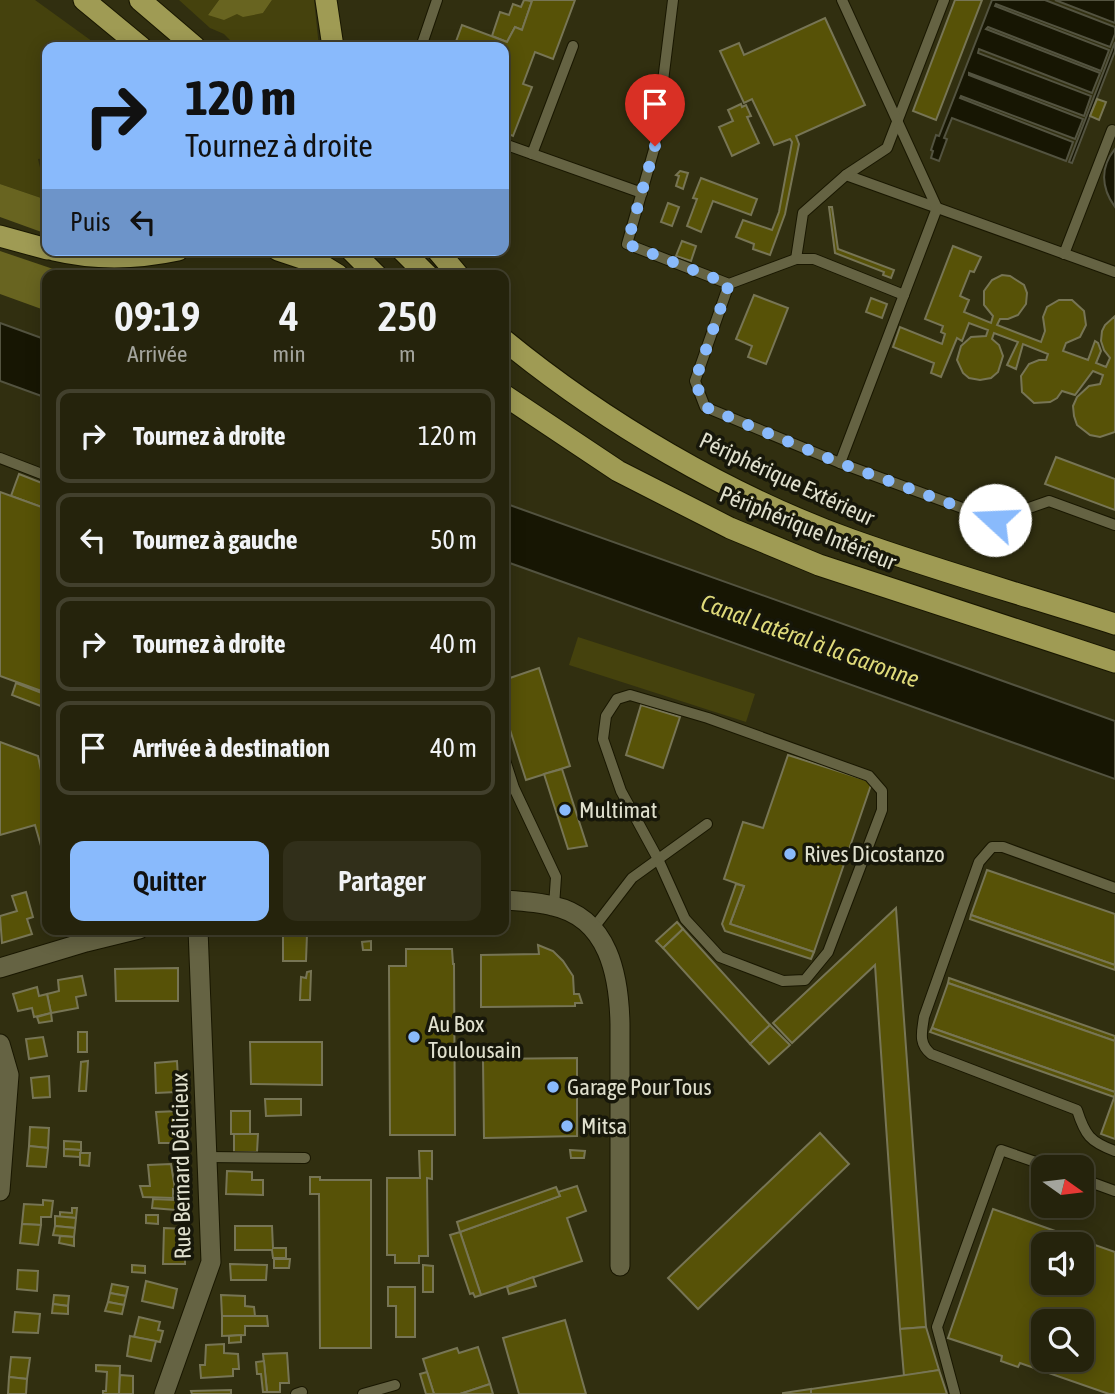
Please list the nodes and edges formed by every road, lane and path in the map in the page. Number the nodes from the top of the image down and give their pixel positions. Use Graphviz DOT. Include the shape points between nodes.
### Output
graph roads {
  1 [pos="84,0"];
  2 [pos="141,0"];
  3 [pos="326,0"];
  4 [pos="437,0"];
  5 [pos="673,0"];
  6 [pos="842,0"];
  7 [pos="944,0"];
  8 [pos="135,42"];
  9 [pos="189,42"];
  10 [pos="332,42"];
  11 [pos="423,42"];
  12 [pos="573,46"];
  13 [pos="897,121"];
  14 [pos="1112,130"];
  15 [pos="509,146"];
  16 [pos="532,154"];
  17 [pos="845,175"];
  18 [pos="642,192"];
  19 [pos="937,208"];
  20 [pos="0,236"];
  21 [pos="42,248"];
  22 [pos="1064,254"];
  23 [pos="95,256"];
  24 [pos="141,256"];
  25 [pos="296,256"];
  26 [pos="357,256"];
  27 [pos="408,256"];
  28 [pos="442,256"];
  29 [pos="796,259"];
  30 [pos="330,270"];
  31 [pos="371,270"];
  32 [pos="422,270"];
  33 [pos="454,270"];
  34 [pos="1115,272"];
  35 [pos="729,284"];
  36 [pos="904,295"];
  37 [pos="509,344"];
  38 [pos="509,398"];
  39 [pos="0,458"];
  40 [pos="840,463"];
  41 [pos="42,474"];
  42 [pos="1115,525"];
  43 [pos="1115,624"];
  44 [pos="1115,662"];
  45 [pos="509,772"];
  46 [pos="707,824"];
  47 [pos="658,859"];
  48 [pos="1115,888"];
  49 [pos="509,901"];
  50 [pos="554,906"];
  51 [pos="592,930"];
  52 [pos="115,935"];
  53 [pos="198,935"];
  54 [pos="0,968"];
  55 [pos="0,1044"];
  56 [pos="1115,1151"];
  57 [pos="207,1157"];
  58 [pos="305,1158"];
  59 [pos="1031,1160"];
  60 [pos="1094,1183"];
  61 [pos="0,1191"];
  62 [pos="1115,1191"];
  63 [pos="620,1266"];
  64 [pos="395,1385"];
  65 [pos="164,1394"];
  66 [pos="363,1394"];
  67 [pos="956,1394"];
  1 -- 8 [label="highway"];
  2 -- 9 [label="highway"];
  3 -- 10 [label="highway"];
  4 -- 11 [label="lane"];
  5 -- 18 [label="lane" via="655,146"];
  6 -- 13 [label="lane"];
  7 -- 13 [label="lane"];
  12 -- 16 [label="lane"];
  13 -- 17 [label="lane" via="887,148"];
  13 -- 19 [label="lane"];
  14 -- 22 [label="lane"];
  15 -- 16 [label="lane"];
  16 -- 18 [label="lane"];
  17 -- 19 [label="lane"];
  17 -- 29 [label="lane" via="803,213"];
  18 -- 35 [label="lane" via="627,244"];
  19 -- 22 [label="lane"];
  19 -- 36 [label="lane"];
  20 -- 21 [label="highway"];
  22 -- 34 [label="lane"];
  23 -- 24 [label="highway"];
  25 -- 30 [label="highway"];
  26 -- 31 [label="highway"];
  27 -- 32 [label="highway"];
  28 -- 33 [label="highway"];
  29 -- 35 [label="lane"];
  29 -- 36 [label="lane" via="814,259"];
  35 -- 40 [label="lane" via="695,381 705,407"];
  36 -- 40 [label="lane"];
  37 -- 43 [label="highway, Périphérique Extérieur" via="550,378 644,439 805,521 851,540"];
  38 -- 44 [label="highway, Périphérique Intérieur" via="618,471 730,528 819,565"];
  39 -- 41 [label="lane"];
  40 -- 42 [label="lane" via="995,520 1049,502"];
  45 -- 50 [label="lane" via="556,877"];
  46 -- 47 [label="lane"];
  47 -- 47 [label="lane" via="685,919 720,957 783,981 805,981 828,952 882,810 882,792 869,776 630,695 617,699 606,716 603,739 621,791"];
  47 -- 51 [label="lane" via="632,878"];
  48 -- 56 [label="lane" via="1003,846 992,847 979,862 921,1037 930,1054 1077,1110 1090,1139"];
  49 -- 50 [label="street"];
  50 -- 51 [label="street" via="582,919"];
  51 -- 63 [label="street" via="607,947 619,989"];
  52 -- 54 [label="street"];
  53 -- 57 [label="street, Rue Bernard Délicieux"];
  55 -- 61 [label="street" via="9,1075"];
  57 -- 58 [label="lane"];
  57 -- 65 [label="street, Rue Bernard Délicieux" via="211,1262"];
  59 -- 67 [label="lane" via="1001,1150 937,1327"];
  60 -- 62 [label="lane"];
  64 -- 66 [label="lane"];
}
